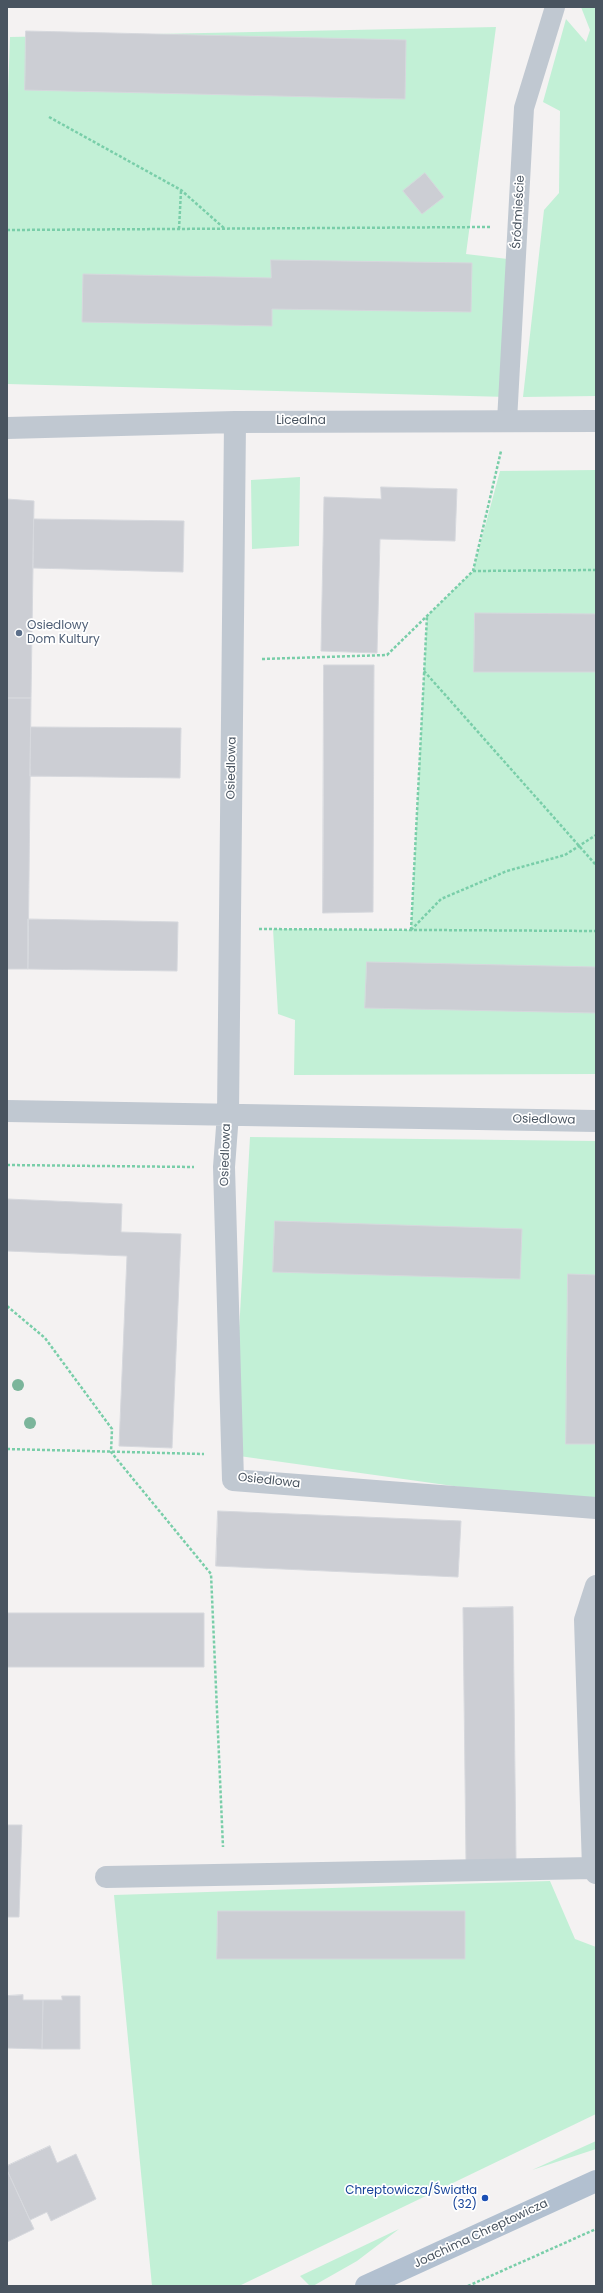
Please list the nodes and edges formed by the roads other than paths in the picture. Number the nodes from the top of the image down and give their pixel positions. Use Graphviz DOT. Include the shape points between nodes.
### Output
graph roads {
  1 [pos="555,7"];
  2 [pos="508,421"];
  3 [pos="596,421"];
  4 [pos="235,422"];
  5 [pos="7,428"];
  6 [pos="7,1111"];
  7 [pos="228,1114"];
  8 [pos="596,1121"];
  9 [pos="596,1508"];
  10 [pos="596,1586"];
  11 [pos="594,1870"];
  12 [pos="106,1877"];
  13 [pos="596,2181"];
  14 [pos="366,2286"];
  1 -- 2 [label="lane, Śródmieście" via="524,108"];
  2 -- 3 [label="street, Licealna"];
  2 -- 4 [label="street, Licealna"];
  4 -- 5 [label="street, Licealna"];
  4 -- 7 [label="street, Osiedlowa"];
  6 -- 7 [label="street, Osiedlowa"];
  7 -- 8 [label="street, Osiedlowa"];
  7 -- 9 [label="street, Osiedlowa" via="224,1167 233,1480"];
  10 -- 11 [label="street" via="585,1620"];
  11 -- 12 [label="street"];
  13 -- 14 [label="main road, Joachima Chreptowicza"];
}
